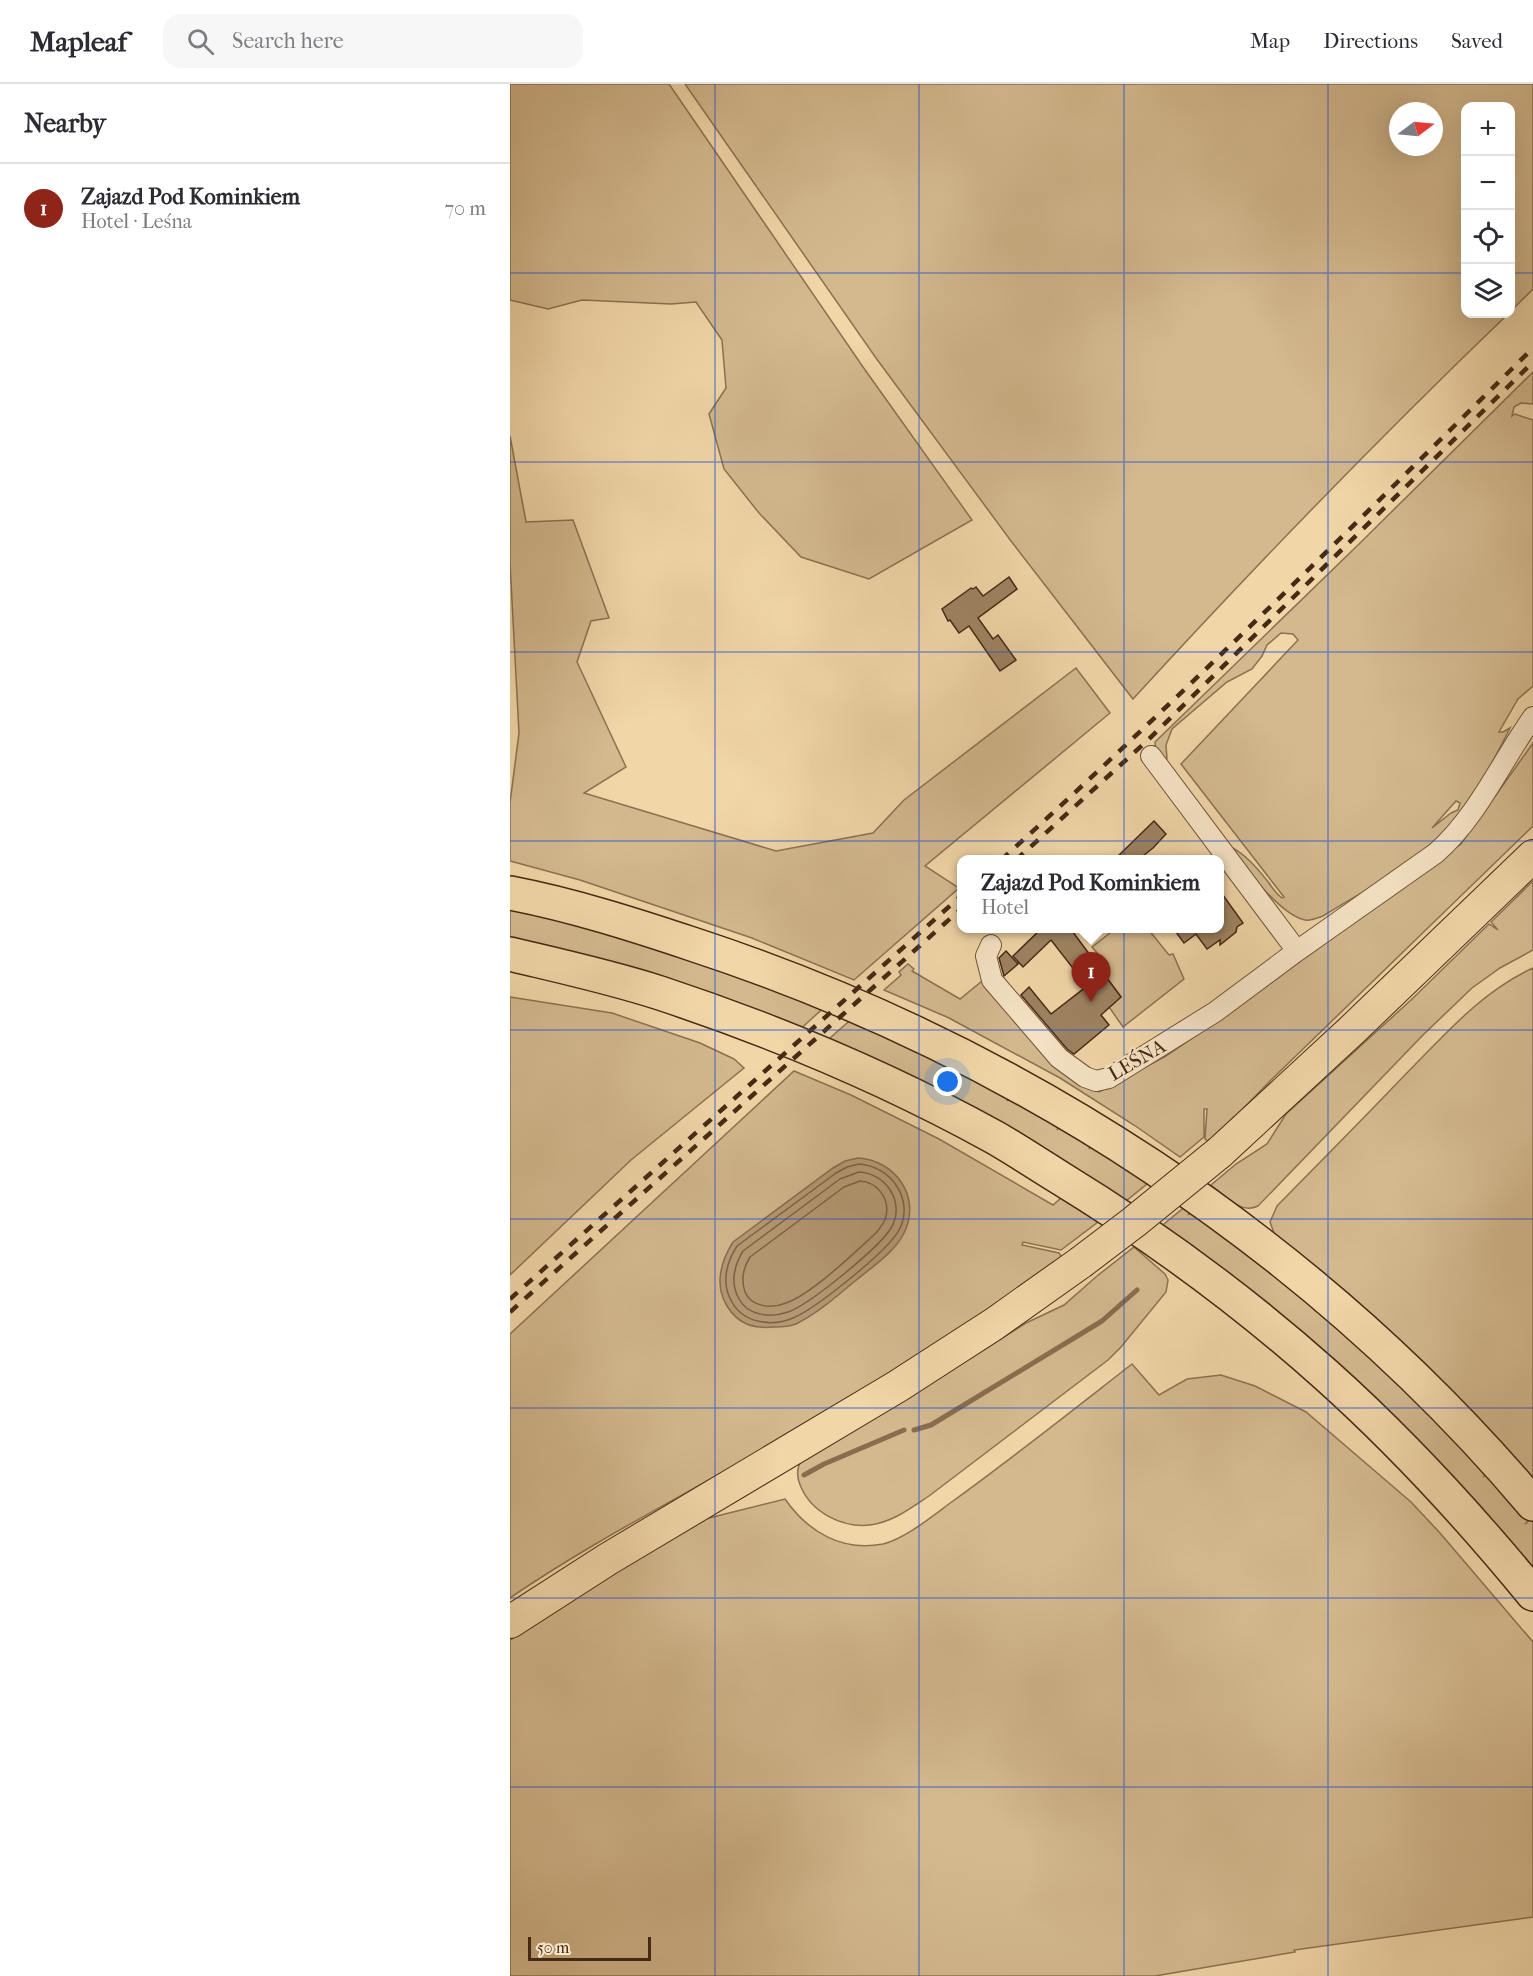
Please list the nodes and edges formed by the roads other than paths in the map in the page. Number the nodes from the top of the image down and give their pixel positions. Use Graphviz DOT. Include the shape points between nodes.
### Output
graph roads {
  1 [pos="1533,717"];
  2 [pos="1151,756"];
  3 [pos="1533,856"];
  4 [pos="510,874"];
  5 [pos="510,892"];
  6 [pos="655,932"];
  7 [pos="991,945"];
  8 [pos="1298,951"];
  9 [pos="510,954"];
  10 [pos="1533,1504"];
  11 [pos="1533,1594"];
  12 [pos="510,1622"];
  1 -- 8 [label="street, LEŚNA" via="1465,822 1445,845"];
  2 -- 8 [label="street"];
  3 -- 12 [label="main road, bridge" via="1220,1152 1080,1263 897,1386"];
  4 -- 6 [label="highway" via="594,899"];
  5 -- 6 [label="highway"];
  6 -- 10 [label="highway" via="814,987 916,1032 1020,1086 1154,1167 1260,1244 1381,1346"];
  7 -- 8 [label="street, LEŚNA" via="987,962 999,990 1059,1058 1096,1081 1119,1073 1215,1012"];
  9 -- 11 [label="highway" via="656,992 836,1059 996,1138 1094,1198 1196,1269 1326,1375 1417,1463"];
}
